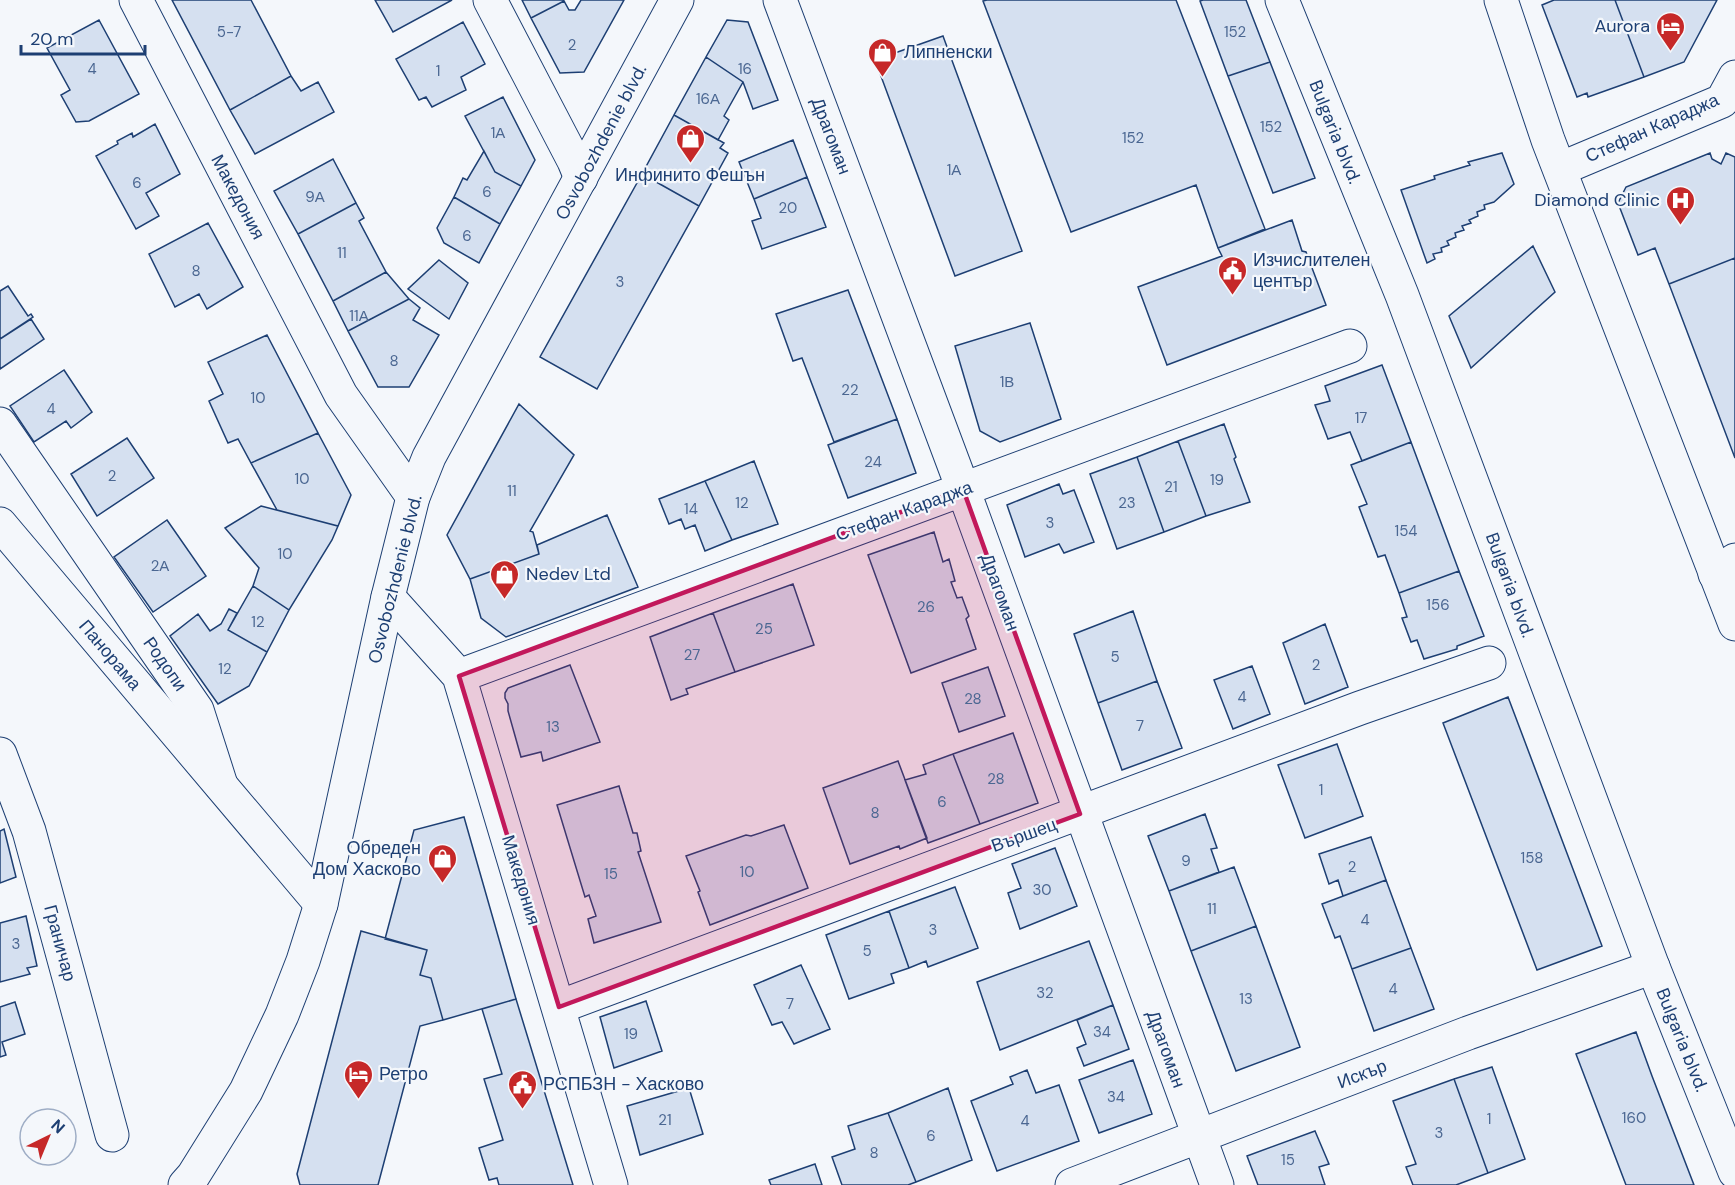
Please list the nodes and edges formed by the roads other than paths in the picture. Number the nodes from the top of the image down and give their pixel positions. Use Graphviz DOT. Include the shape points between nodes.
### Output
graph roads {
  1 [pos="136,0"];
  2 [pos="490,0"];
  3 [pos="677,0"];
  4 [pos="780,0"];
  5 [pos="1282,0"];
  6 [pos="1501,0"];
  7 [pos="1731,95"];
  8 [pos="1560,169"];
  9 [pos="581,178"];
  10 [pos="1350,346"];
  11 [pos="0,424"];
  12 [pos="963,489"];
  13 [pos="413,497"];
  14 [pos="0,524"];
  15 [pos="1725,567"];
  16 [pos="388,597"];
  17 [pos="1735,624"];
  18 [pos="1489,663"];
  19 [pos="459,676"];
  20 [pos="0,754"];
  21 [pos="221,785"];
  22 [pos="1080,814"];
  23 [pos="321,904"];
  24 [pos="1653,967"];
  25 [pos="559,1007"];
  26 [pos="112,1136"];
  27 [pos="1198,1137"];
  28 [pos="1735,1172"];
  29 [pos="186,1185"];
  30 [pos="611,1185"];
  31 [pos="1071,1185"];
  32 [pos="1216,1185"];
  1 -- 13 [label="street, Македония" via="341,395"];
  2 -- 9 [label="street"];
  3 -- 9 [label="street, Osvobozhdenie blvd."];
  4 -- 12 [label="street, Драгоман"];
  5 -- 24 [label="street, Bulgaria blvd." via="1402,295"];
  6 -- 8 [label="street"];
  7 -- 8 [label="street, Стефан Караджа"];
  8 -- 15 [label="street"];
  9 -- 13 [label="street, Osvobozhdenie blvd." via="429,457"];
  10 -- 12 [label="street, Стефан Караджа"];
  11 -- 21 [label="street, Родопи" via="197,710"];
  12 -- 19 [label="street, Стефан Караджа"];
  12 -- 22 [label="street, Драгоман"];
  13 -- 16 [label="street, Osvobozhdenie blvd."];
  14 -- 21 [label="street, Панорама"];
  15 -- 17 [label="street"];
  16 -- 19 [label="street, Македония"];
  16 -- 23 [label="street, Osvobozhdenie blvd."];
  18 -- 22 [label="street, Вършец"];
  19 -- 25 [label="street, Македония"];
  20 -- 26 [label="street, Граничар" via="29,831"];
  21 -- 23 [label="street, Родопи"];
  22 -- 25 [label="street, Вършец"];
  22 -- 27 [label="street, Драгоман"];
  23 -- 29 [label="street, Osvobozhdenie blvd." via="282,1015 250,1082"];
  24 -- 27 [label="street, Искър"];
  24 -- 28 [label="street, Bulgaria blvd."];
  25 -- 30 [label="street, Македония"];
  27 -- 31 [label="street, Искър"];
  27 -- 32 [label="street, Драгоман"];
}
